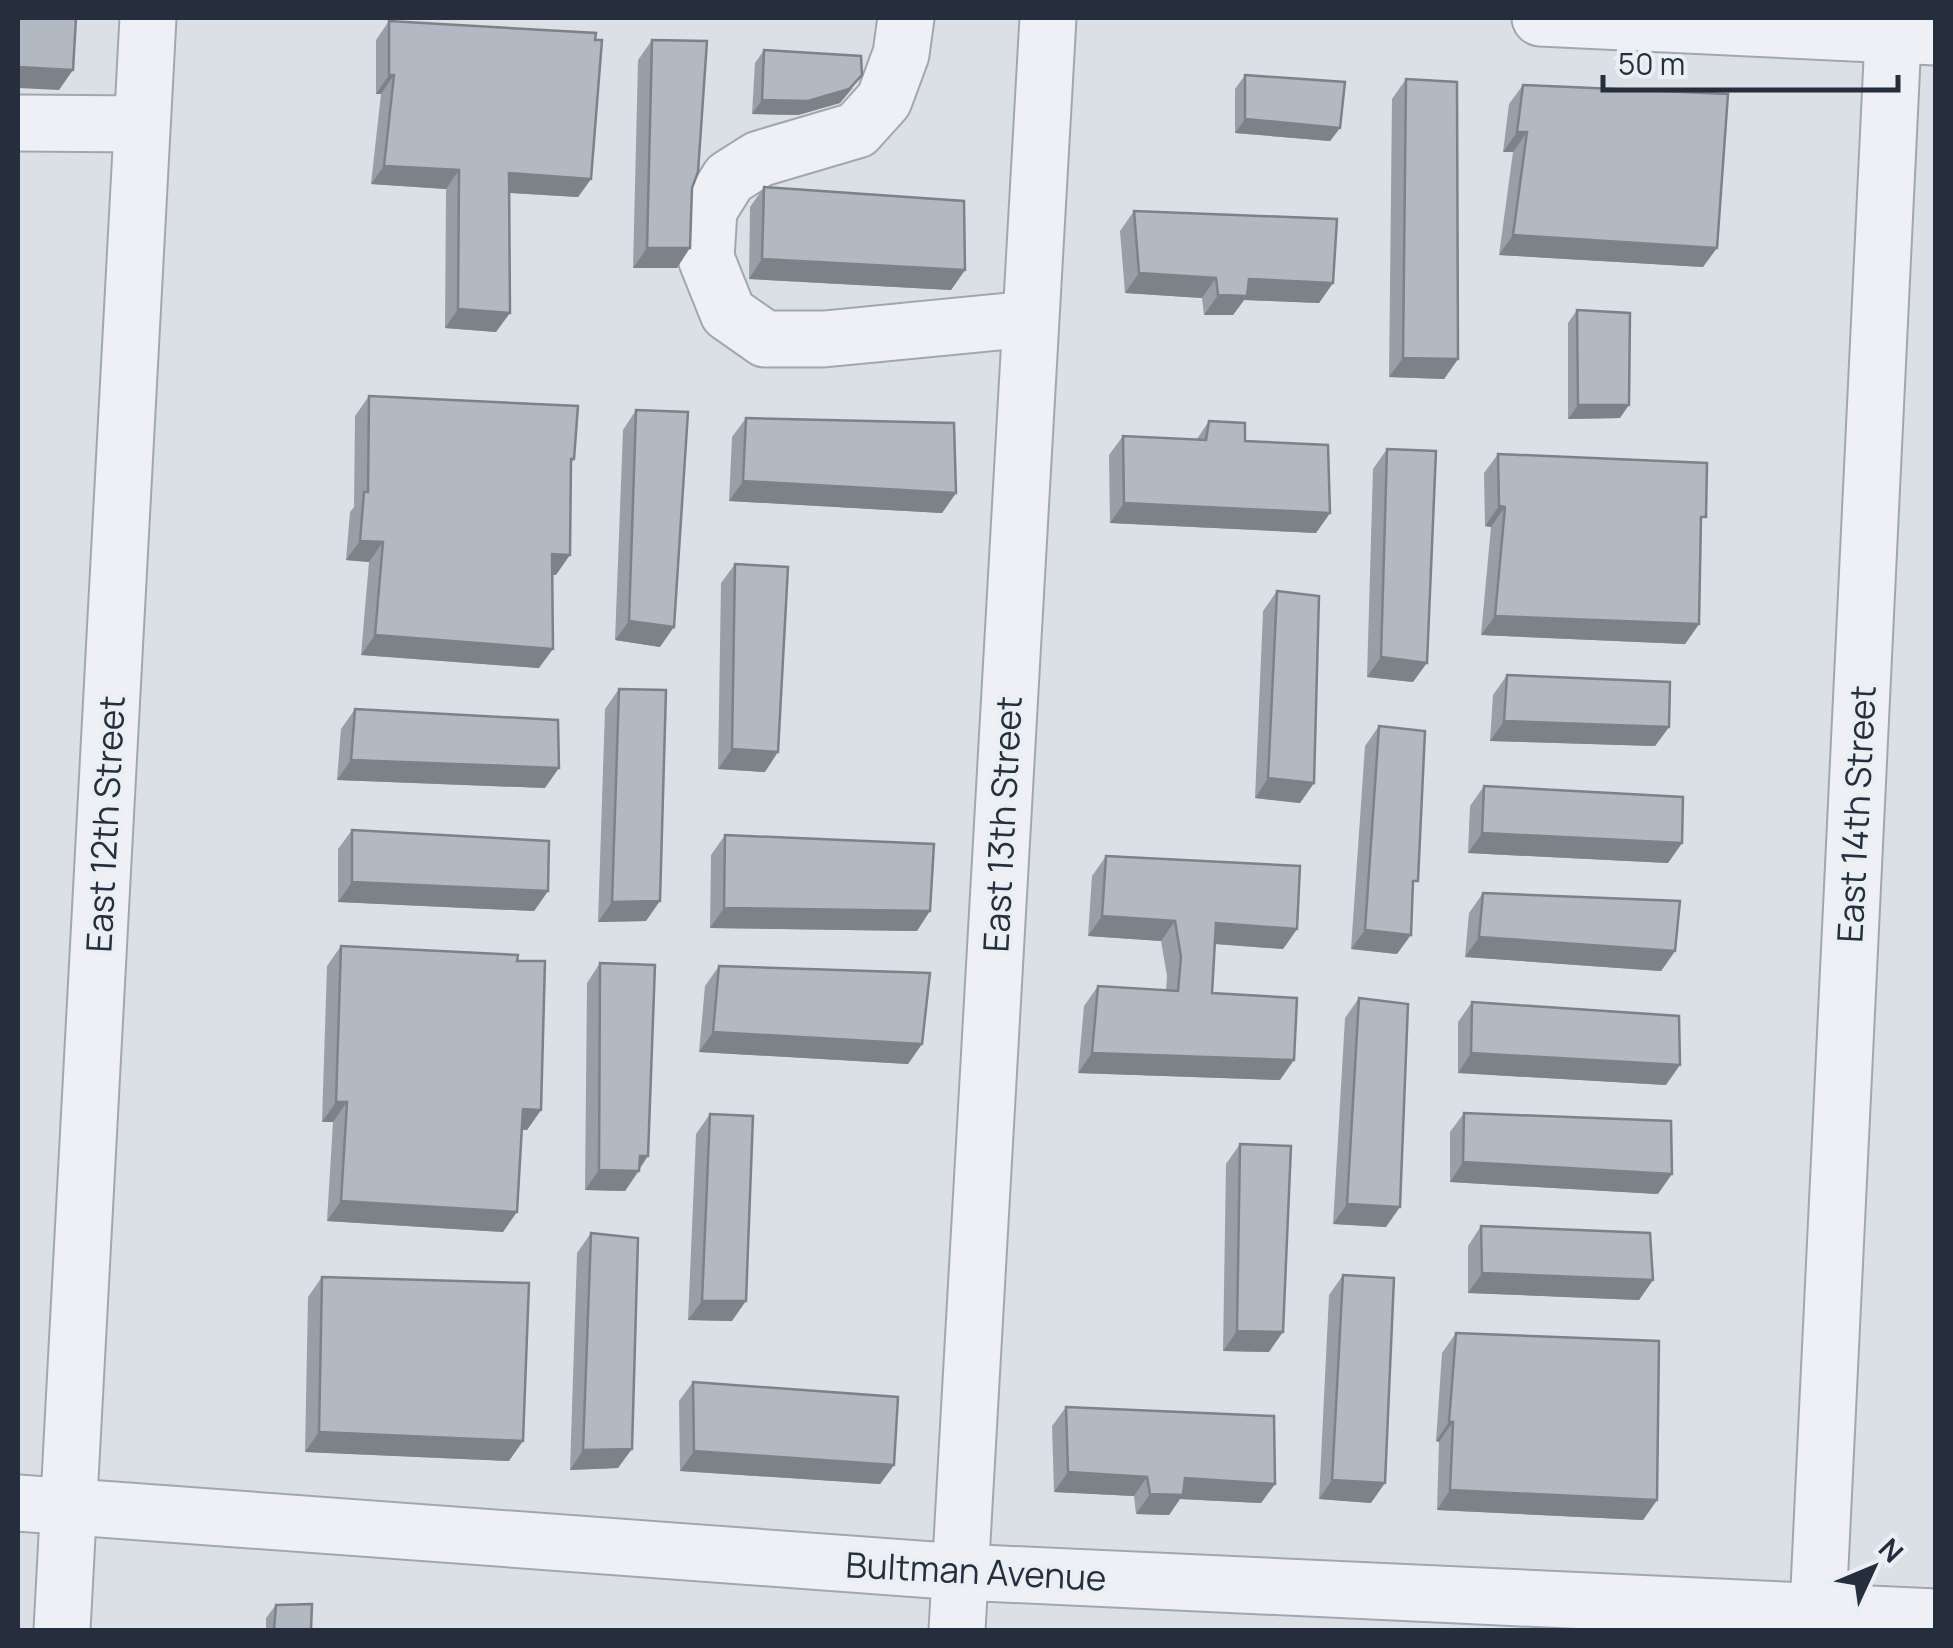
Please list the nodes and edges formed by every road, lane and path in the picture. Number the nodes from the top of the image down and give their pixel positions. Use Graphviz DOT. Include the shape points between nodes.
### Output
graph roads {
  1 [pos="148,18"];
  2 [pos="906,18"];
  3 [pos="1048,18"];
  4 [pos="1540,18"];
  5 [pos="1907,30"];
  6 [pos="18,124"];
  7 [pos="142,124"];
  8 [pos="1030,319"];
  9 [pos="43,1504"];
  10 [pos="960,1572"];
  11 [pos="1936,1617"];
  12 [pos="1818,1620"];
  13 [pos="62,1630"];
  14 [pos="957,1630"];
  1 -- 7 [label="street, East 12th Street"];
  2 -- 8 [label="street" via="884,100 857,130 759,158 729,178 709,210 706,258 728,313 765,339"];
  3 -- 8 [label="street, East 13th Street"];
  4 -- 5 [label="street"];
  5 -- 12 [label="street, East 14th Street"];
  6 -- 7 [label="street"];
  7 -- 9 [label="street, East 12th Street"];
  8 -- 10 [label="street, East 13th Street"];
  9 -- 10 [label="street, Bultman Avenue"];
  9 -- 13 [label="street, East 12th Street"];
  10 -- 12 [label="street, Bultman Avenue"];
  10 -- 14 [label="street, East 13th Street"];
  11 -- 12 [label="street, Bultman Avenue"];
}
